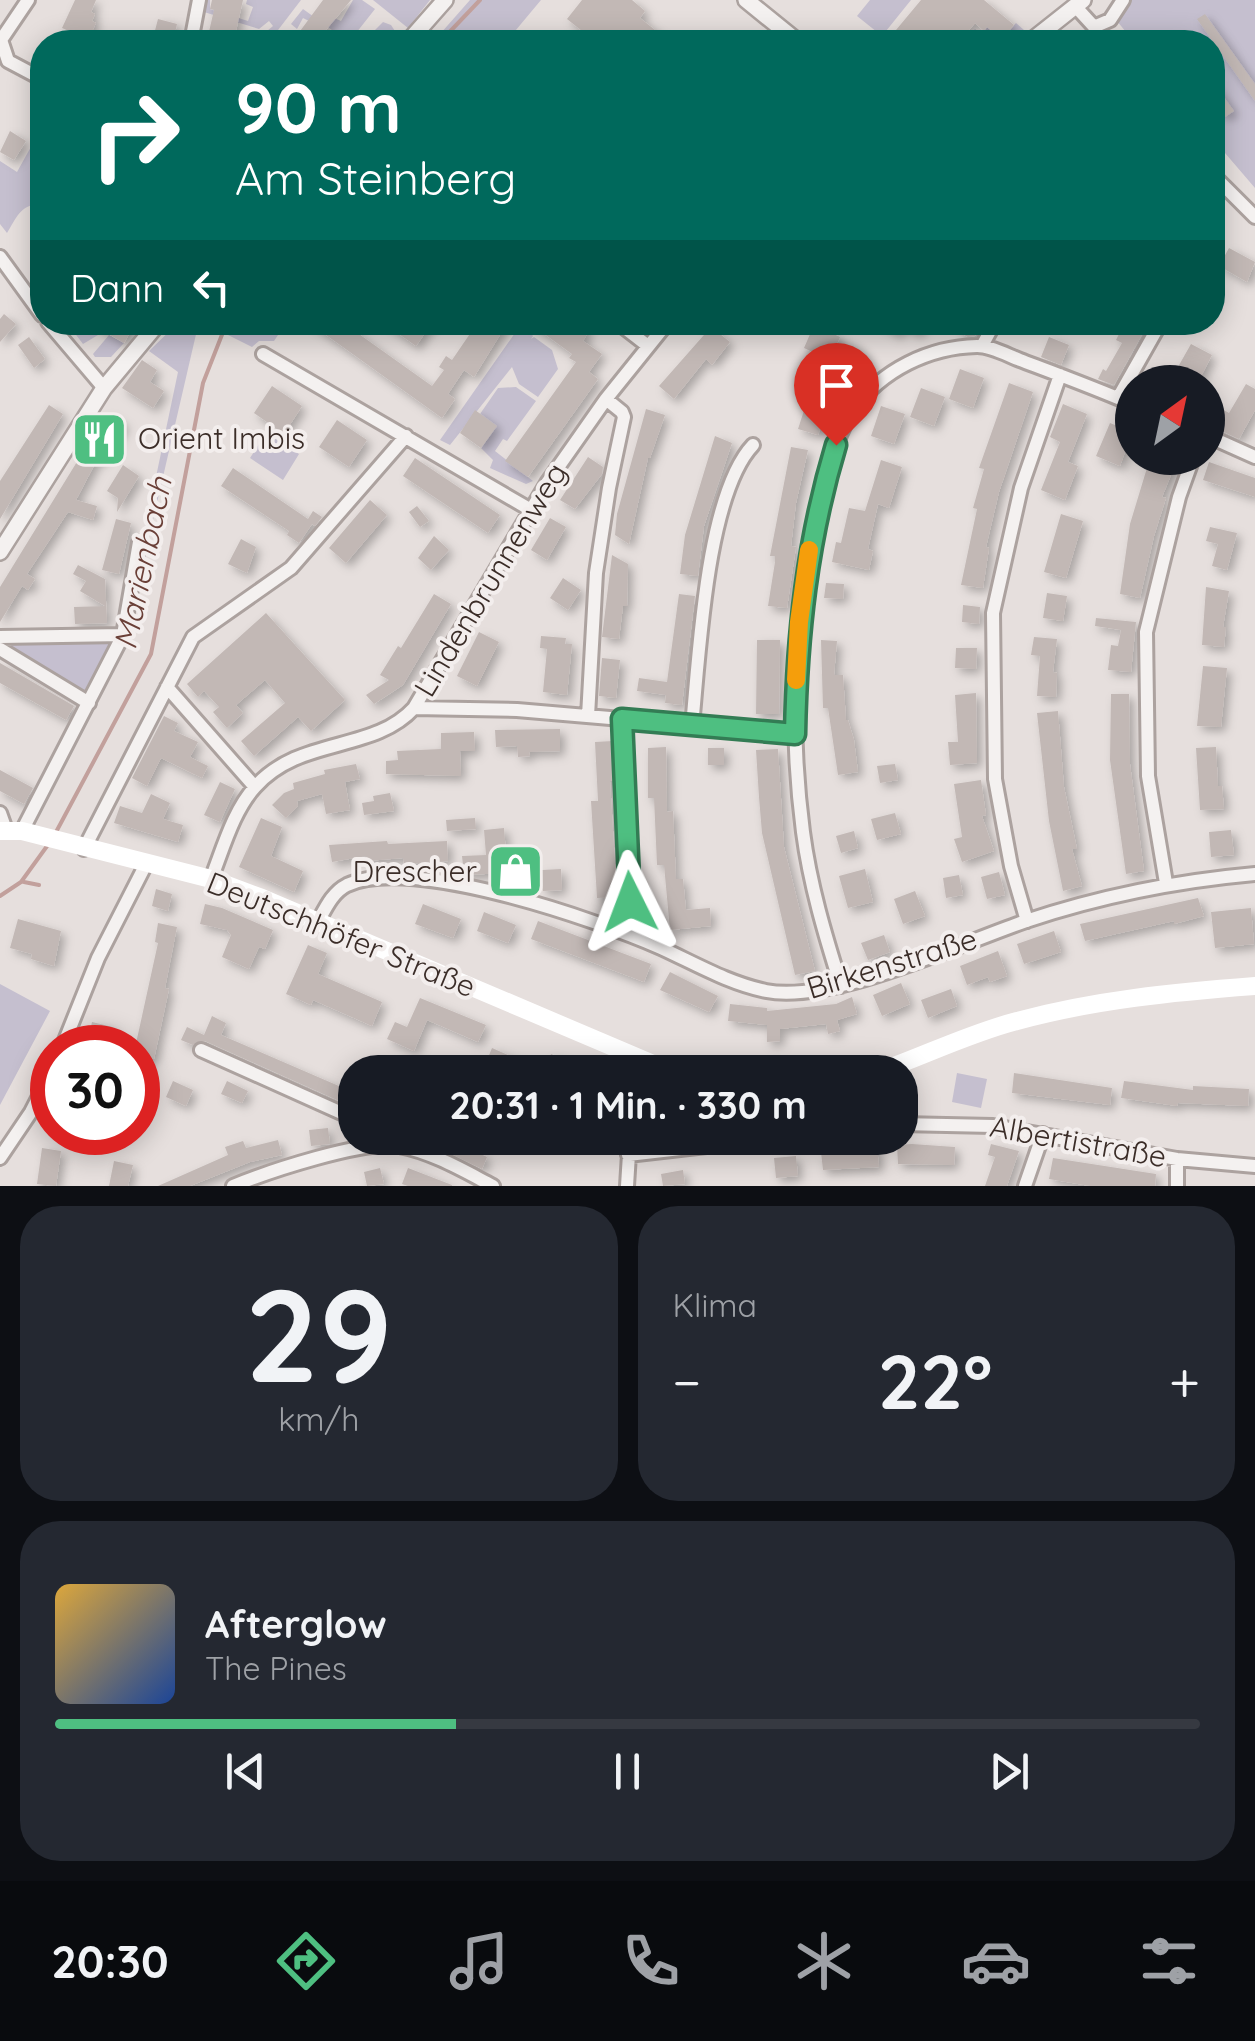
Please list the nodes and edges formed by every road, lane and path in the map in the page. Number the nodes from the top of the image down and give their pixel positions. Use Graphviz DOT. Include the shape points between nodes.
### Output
graph roads {
  1 [pos="28,0"];
  2 [pos="199,0"];
  3 [pos="445,0"];
  4 [pos="746,0"];
  5 [pos="1123,0"];
  6 [pos="1080,4"];
  7 [pos="1096,26"];
  8 [pos="193,30"];
  9 [pos="419,30"];
  10 [pos="783,30"];
  11 [pos="1046,30"];
  12 [pos="1099,30"];
  13 [pos="0,38"];
  14 [pos="30,73"];
  15 [pos="1225,187"];
  16 [pos="1255,217"];
  17 [pos="0,257"];
  18 [pos="10,270"];
  19 [pos="0,285"];
  20 [pos="30,298"];
  21 [pos="59,335"];
  22 [pos="148,335"];
  23 [pos="634,335"];
  24 [pos="657,335"];
  25 [pos="988,335"];
  26 [pos="1154,335"];
  27 [pos="648,346"];
  28 [pos="982,346"];
  29 [pos="263,354"];
  30 [pos="1137,365"];
  31 [pos="1060,375"];
  32 [pos="104,388"];
  33 [pos="1115,397"];
  34 [pos="606,399"];
  35 [pos="406,436"];
  36 [pos="1225,442"];
  37 [pos="753,445"];
  38 [pos="1254,452"];
  39 [pos="1186,475"];
  40 [pos="531,510"];
  41 [pos="140,542"];
  42 [pos="0,552"];
  43 [pos="122,635"];
  44 [pos="0,637"];
  45 [pos="0,648"];
  46 [pos="166,686"];
  47 [pos="89,703"];
  48 [pos="414,708"];
  49 [pos="588,716"];
  50 [pos="622,719"];
  51 [pos="692,726"];
  52 [pos="795,734"];
  53 [pos="255,787"];
  54 [pos="12,828"];
  55 [pos="79,847"];
  56 [pos="146,864"];
  57 [pos="1255,874"];
  58 [pos="210,879"];
  59 [pos="1166,883"];
  60 [pos="319,920"];
  61 [pos="1027,921"];
  62 [pos="622,932"];
  63 [pos="841,986"];
  64 [pos="1255,986"];
  65 [pos="71,1025"];
  66 [pos="201,1050"];
  67 [pos="612,1055"];
  68 [pos="918,1057"];
  69 [pos="338,1111"];
  70 [pos="30,1113"];
  71 [pos="918,1124"];
  72 [pos="1043,1134"];
  73 [pos="338,1154"];
  74 [pos="422,1155"];
  75 [pos="635,1155"];
  76 [pos="628,1156"];
  77 [pos="0,1158"];
  78 [pos="1176,1159"];
  79 [pos="1255,1166"];
  80 [pos="233,1186"];
  81 [pos="493,1186"];
  82 [pos="627,1186"];
  83 [pos="1025,1186"];
  84 [pos="1177,1186"];
  1 -- 13 [label="street"];
  2 -- 8 [label="street"];
  3 -- 9 [label="street"];
  4 -- 10 [label="street"];
  5 -- 7 [label="street" via="1110,20"];
  6 -- 7 [label="street"];
  6 -- 11 [label="street"];
  7 -- 12 [label="street"];
  13 -- 14 [label="street" via="8,61"];
  15 -- 16 [label="street"];
  17 -- 18 [label="street"];
  18 -- 19 [label="street"];
  18 -- 20 [label="street"];
  21 -- 32 [label="street"];
  22 -- 32 [label="street"];
  23 -- 27 [label="street"];
  24 -- 27 [label="street, Lindenbrunnenweg"];
  25 -- 28 [label="street"];
  26 -- 30 [label="street"];
  27 -- 34 [label="street, Lindenbrunnenweg"];
  28 -- 31 [label="street"];
  28 -- 52 [label="street" via="916,358 856,405 836,445 808,552"];
  29 -- 35 [label="street"];
  31 -- 33 [label="street"];
  31 -- 61 [label="street" via="1021,488 993,612 995,779"];
  32 -- 42 [label="street"];
  34 -- 40 [label="street, Lindenbrunnenweg"];
  34 -- 49 [label="street" via="624,418 596,573"];
  35 -- 40 [label="street"];
  35 -- 46 [label="street" via="291,568 192,637"];
  36 -- 38 [label="street"];
  37 -- 51 [label="street" via="732,478 718,532"];
  39 -- 59 [label="street" via="1146,632 1148,776"];
  40 -- 48 [label="street, Lindenbrunnenweg"];
  41 -- 43 [label="street"];
  43 -- 44 [label="street"];
  43 -- 47 [label="street"];
  45 -- 47 [label="street"];
  46 -- 53 [label="street"];
  46 -- 55 [label="street"];
  47 -- 54 [label="street"];
  48 -- 49 [label="street"];
  48 -- 53 [label="street, Lindenbrunnenweg" via="383,730 291,759"];
  49 -- 50 [label="street"];
  50 -- 51 [label="street"];
  50 -- 62 [label="street" via="630,902"];
  51 -- 52 [label="street"];
  52 -- 63 [label="street" via="810,875"];
  53 -- 58 [label="street, Lindenbrunnenweg"];
  54 -- 55 [label="main road, Deutschhöfer Straße"];
  55 -- 56 [label="main road, Deutschhöfer Straße"];
  56 -- 58 [label="main road, Deutschhöfer Straße"];
  56 -- 65 [label="street"];
  57 -- 59 [label="street, Birkenstraße"];
  58 -- 60 [label="main road, Deutschhöfer Straße"];
  59 -- 61 [label="street, Birkenstraße"];
  60 -- 62 [label="street, Birkenstraße" via="338,890 386,878 500,895"];
  60 -- 67 [label="main road, Deutschhöfer Straße"];
  61 -- 63 [label="street, Birkenstraße"];
  62 -- 63 [label="street, Birkenstraße" via="750,988 797,994"];
  64 -- 68 [label="main road" via="1110,1002 1014,1021"];
  66 -- 69 [label="street"];
  70 -- 77 [label="street"];
  71 -- 72 [label="street, Albertistraße"];
  72 -- 78 [label="street, Albertistraße"];
  72 -- 83 [label="street"];
  73 -- 80 [label="street"];
  74 -- 81 [label="street"];
  75 -- 76 [label="street"];
  76 -- 82 [label="street"];
  78 -- 79 [label="street, Albertistraße"];
  78 -- 84 [label="street"];
}
